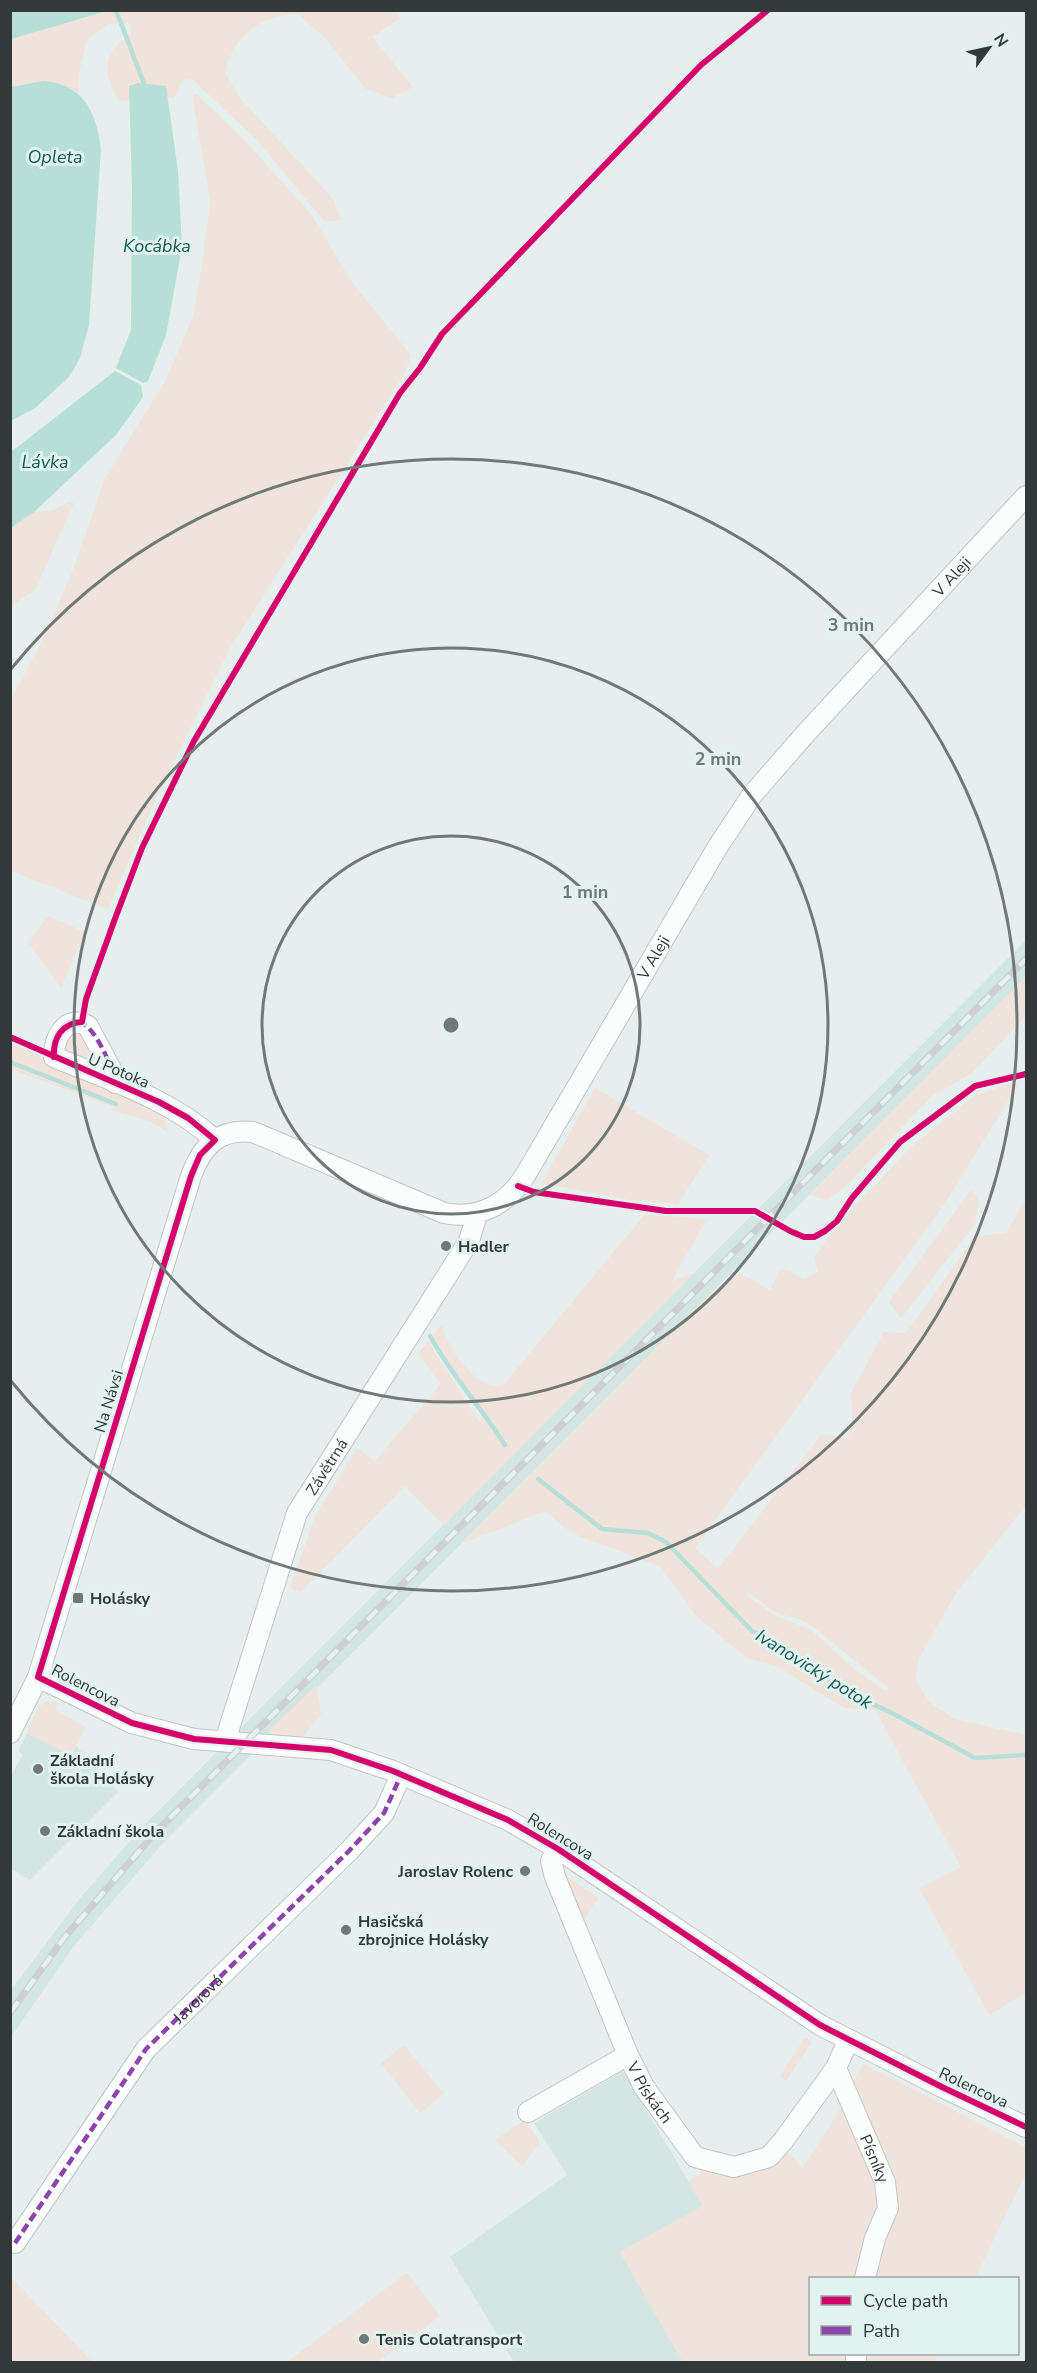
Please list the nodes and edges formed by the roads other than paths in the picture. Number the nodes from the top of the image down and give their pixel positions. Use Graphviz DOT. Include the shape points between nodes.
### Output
graph roads {
  1 [pos="1026,496"];
  2 [pos="115,1083"];
  3 [pos="215,1140"];
  4 [pos="477,1214"];
  5 [pos="38,1677"];
  6 [pos="10,1733"];
  7 [pos="225,1742"];
  8 [pos="401,1775"];
  9 [pos="558,1849"];
  10 [pos="848,2041"];
  11 [pos="628,2055"];
  12 [pos="836,2068"];
  13 [pos="528,2112"];
  14 [pos="1026,2127"];
  15 [pos="15,2243"];
  16 [pos="865,2277"];
  1 -- 4 [label="street, V Aleji" via="752,795 518,1186 496,1206"];
  2 -- 3 [label="street, U Potoka" via="188,1118"];
  3 -- 4 [label="street, V Aleji" via="233,1132 254,1132 436,1211"];
  3 -- 5 [label="street, Na Návsi" via="200,1155 191,1176"];
  4 -- 7 [label="street, Závětrná" via="469,1241 297,1513"];
  5 -- 6 [label="street, Na Návsi"];
  5 -- 7 [label="street, Rolencova" via="148,1729"];
  7 -- 8 [label="street, Rolencova" via="331,1750"];
  8 -- 9 [label="street, Rolencova" via="508,1820"];
  8 -- 15 [label="street, Javorová" via="384,1813 349,1851 146,2049"];
  9 -- 10 [label="street, Rolencova"];
  9 -- 11 [label="street, V Pískách" via="551,1861 555,1877"];
  10 -- 12 [label="street"];
  10 -- 14 [label="street, Rolencova"];
  11 -- 12 [label="street, V Pískách" via="644,2087 695,2157 734,2167 769,2157"];
  11 -- 13 [label="street"];
  12 -- 16 [label="street, Písníky" via="885,2182 888,2208"];
}
